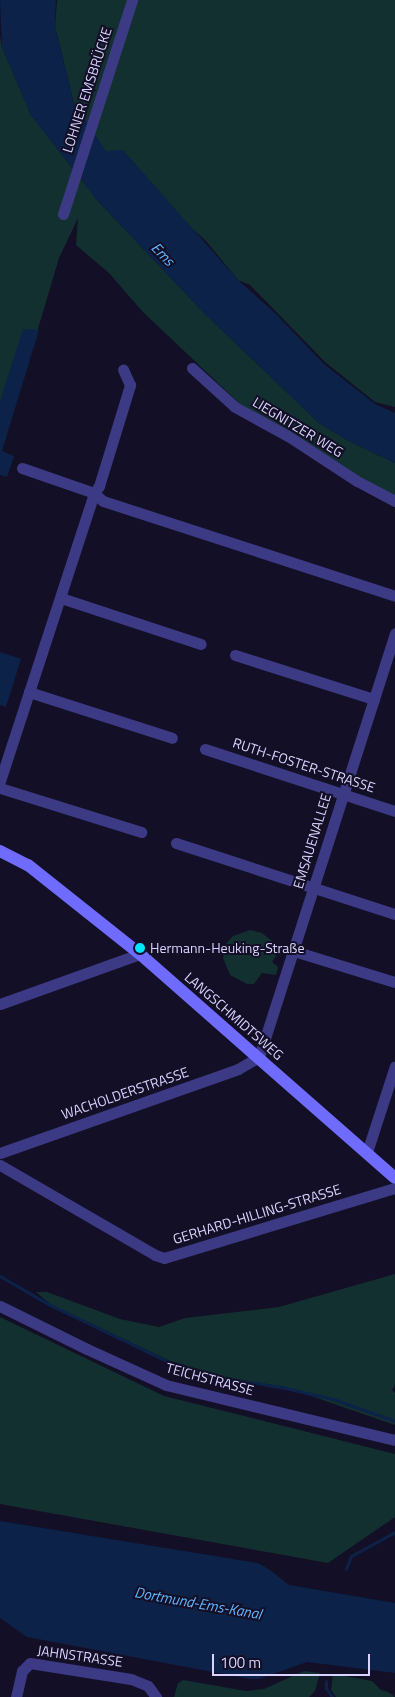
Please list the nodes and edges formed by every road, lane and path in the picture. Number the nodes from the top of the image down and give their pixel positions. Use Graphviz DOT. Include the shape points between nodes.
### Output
graph roads {
  1 [pos="132,0"];
  2 [pos="63,214"];
  3 [pos="123,368"];
  4 [pos="192,368"];
  5 [pos="22,468"];
  6 [pos="94,493"];
  7 [pos="395,501"];
  8 [pos="395,596"];
  9 [pos="60,598"];
  10 [pos="395,633"];
  11 [pos="201,644"];
  12 [pos="235,655"];
  13 [pos="30,692"];
  14 [pos="374,700"];
  15 [pos="172,738"];
  16 [pos="205,749"];
  17 [pos="0,781"];
  18 [pos="0,788"];
  19 [pos="342,793"];
  20 [pos="395,811"];
  21 [pos="141,832"];
  22 [pos="176,843"];
  23 [pos="0,851"];
  24 [pos="314,888"];
  25 [pos="395,914"];
  26 [pos="294,951"];
  27 [pos="140,954"];
  28 [pos="395,982"];
  29 [pos="0,1004"];
  30 [pos="259,1057"];
  31 [pos="395,1066"];
  32 [pos="0,1152"];
  33 [pos="367,1152"];
  34 [pos="0,1165"];
  35 [pos="395,1178"];
  36 [pos="395,1188"];
  37 [pos="0,1306"];
  38 [pos="395,1440"];
  39 [pos="16,1697"];
  40 [pos="156,1697"];
  1 -- 2 [label="street, LOHNER EMSBRÜCKE"];
  3 -- 6 [label="street" via="130,385 99,486"];
  4 -- 7 [label="street, LIEGNITZER WEG" via="236,407 288,436 357,482"];
  5 -- 6 [label="street"];
  6 -- 8 [label="street" via="103,501"];
  6 -- 9 [label="street"];
  9 -- 11 [label="street"];
  9 -- 13 [label="street"];
  10 -- 14 [label="street, EMSAUENALLEE"];
  12 -- 14 [label="street"];
  13 -- 15 [label="street"];
  13 -- 17 [label="street"];
  14 -- 19 [label="street, EMSAUENALLEE"];
  16 -- 19 [label="street, RUTH-FOSTER-STRASSE"];
  18 -- 21 [label="street"];
  19 -- 20 [label="street, RUTH-FOSTER-STRASSE"];
  19 -- 24 [label="street, EMSAUENALLEE"];
  22 -- 24 [label="street"];
  23 -- 27 [label="street, LANGSCHMIDTSWEG" via="28,864"];
  24 -- 25 [label="street"];
  24 -- 26 [label="street, EMSAUENALLEE"];
  26 -- 28 [label="street"];
  26 -- 30 [label="street, EMSAUENALLEE"];
  27 -- 29 [label="street"];
  27 -- 30 [label="street, LANGSCHMIDTSWEG"];
  30 -- 32 [label="street, WACHOLDERSTRASSE" via="238,1069"];
  30 -- 33 [label="street, LANGSCHMIDTSWEG"];
  31 -- 33 [label="street"];
  33 -- 35 [label="street, LANGSCHMIDTSWEG"];
  34 -- 36 [label="street, GERHARD-HILLING-STRASSE" via="164,1258"];
  37 -- 38 [label="street, TEICHSTRASSE" via="166,1385"];
  39 -- 40 [label="street, JAHNSTRASSE" via="22,1670 30,1663 131,1679 148,1686"];
}
